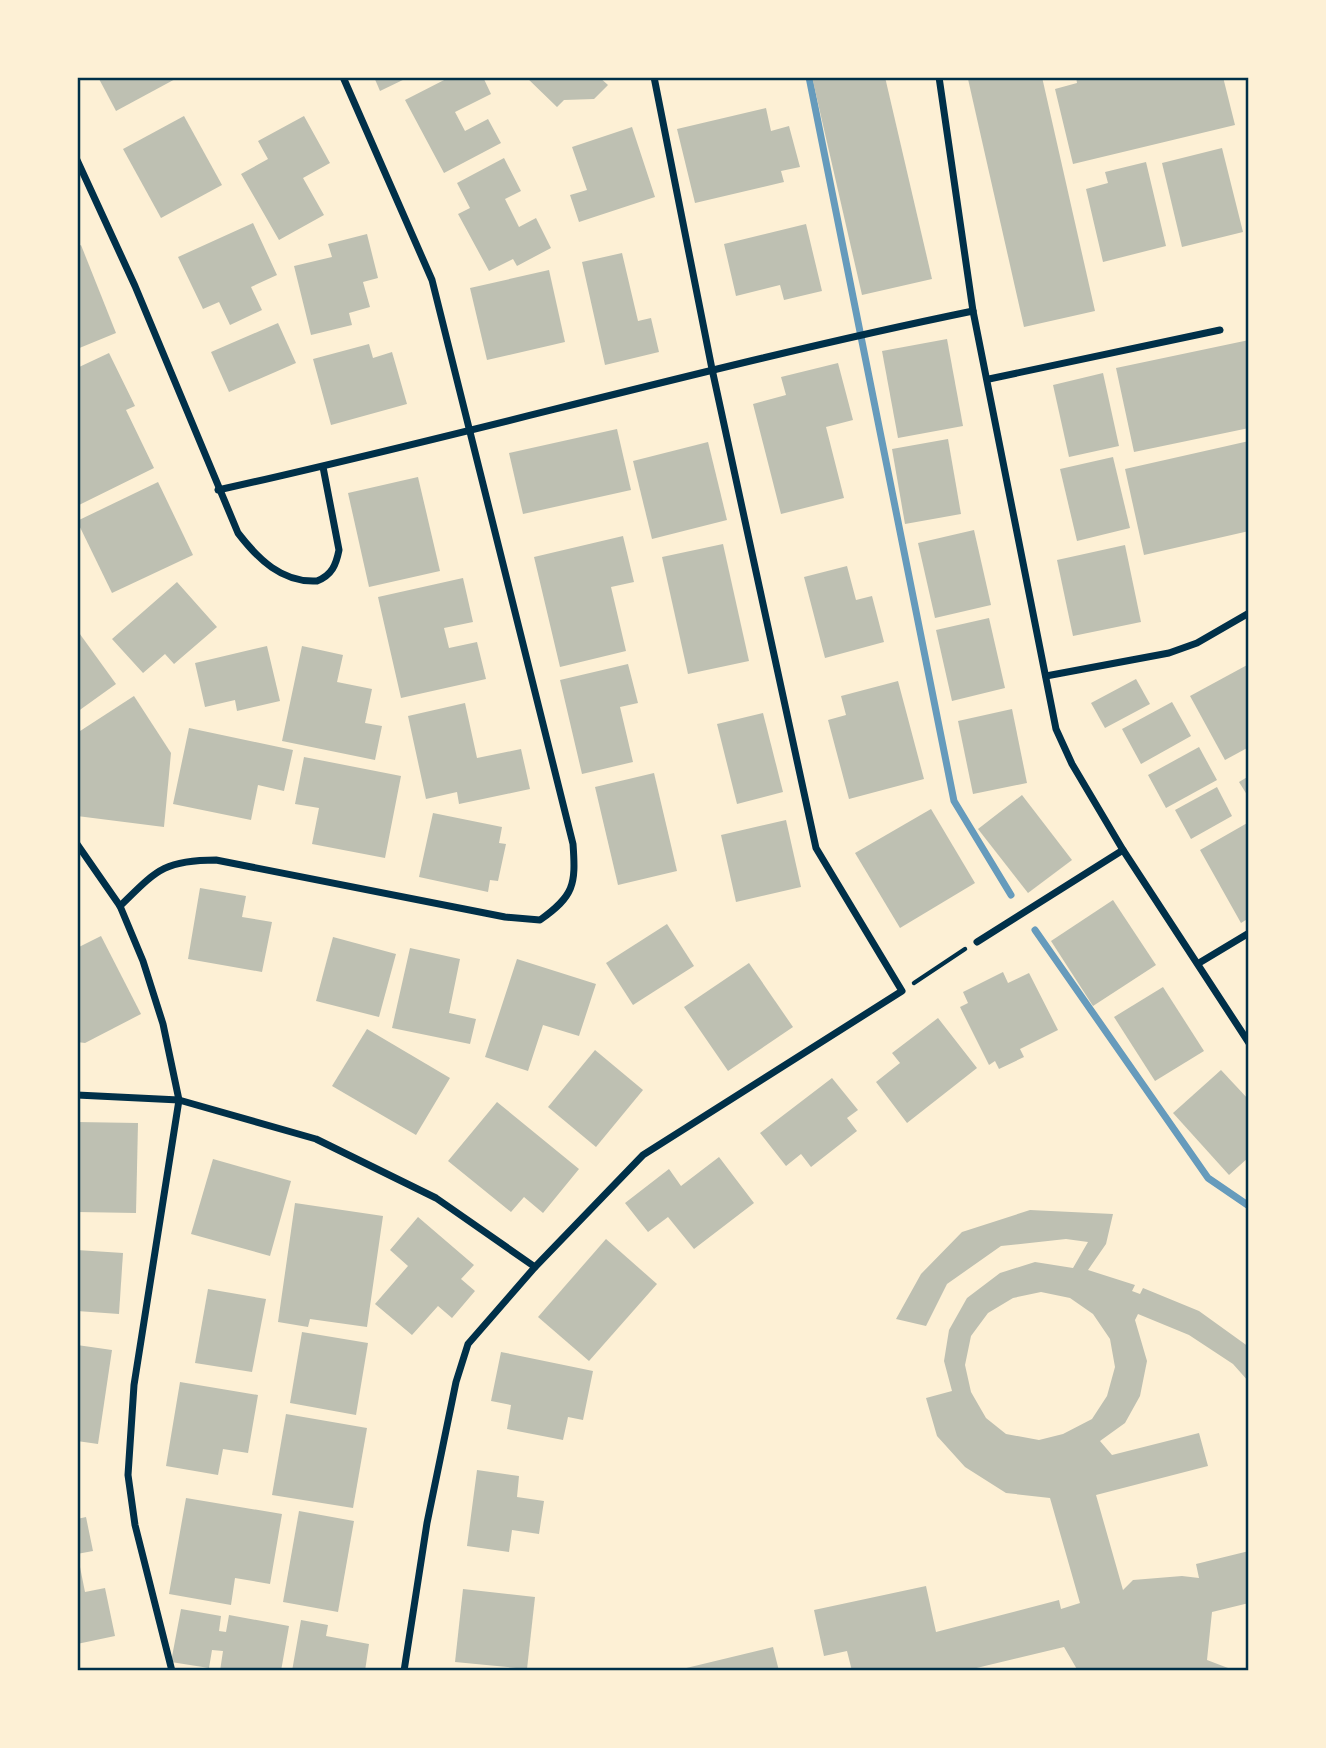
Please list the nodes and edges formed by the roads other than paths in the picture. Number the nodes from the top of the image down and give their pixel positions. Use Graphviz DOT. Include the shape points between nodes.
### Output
graph roads {
  1 [pos="343,77"];
  2 [pos="653,77"];
  3 [pos="939,77"];
  4 [pos="77,160"];
  5 [pos="974,312"];
  6 [pos="1220,330"];
  7 [pos="712,369"];
  8 [pos="989,379"];
  9 [pos="470,431"];
  10 [pos="323,467"];
  11 [pos="218,490"];
  12 [pos="1249,613"];
  13 [pos="1046,676"];
  14 [pos="77,844"];
  15 [pos="1123,850"];
  16 [pos="120,906"];
  17 [pos="1249,933"];
  18 [pos="976,942"];
  19 [pos="1199,962"];
  20 [pos="1249,1043"];
  21 [pos="77,1095"];
  22 [pos="179,1100"];
  23 [pos="535,1267"];
  24 [pos="172,1671"];
  25 [pos="404,1671"];
  1 -- 9 [label="street" via="432,280"];
  2 -- 7 [label="street"];
  3 -- 5 [label="street"];
  4 -- 11 [label="street" via="135,286"];
  5 -- 7 [label="street"];
  5 -- 8 [label="street"];
  6 -- 8 [label="street"];
  7 -- 9 [label="street"];
  7 -- 23 [label="street" via="816,848 902,991 643,1155"];
  8 -- 13 [label="street"];
  9 -- 10 [label="street"];
  9 -- 16 [label="street" via="573,844 575,870 563,904 540,920 505,917 216,860 190,860 154,873"];
  10 -- 11 [label="street"];
  10 -- 11 [label="street" via="339,550 332,571 317,581 286,576 252,551"];
  12 -- 13 [label="street" via="1197,643 1169,653"];
  13 -- 15 [label="street" via="1062,746"];
  14 -- 16 [label="street"];
  15 -- 18 [label="street"];
  15 -- 19 [label="street"];
  16 -- 22 [label="street" via="163,1024"];
  17 -- 19 [label="street"];
  19 -- 20 [label="street"];
  21 -- 22 [label="street"];
  22 -- 23 [label="street" via="316,1139 436,1198"];
  22 -- 24 [label="street" via="134,1385 128,1475 135,1525"];
  23 -- 25 [label="street" via="468,1345 456,1382 427,1522"];
}
